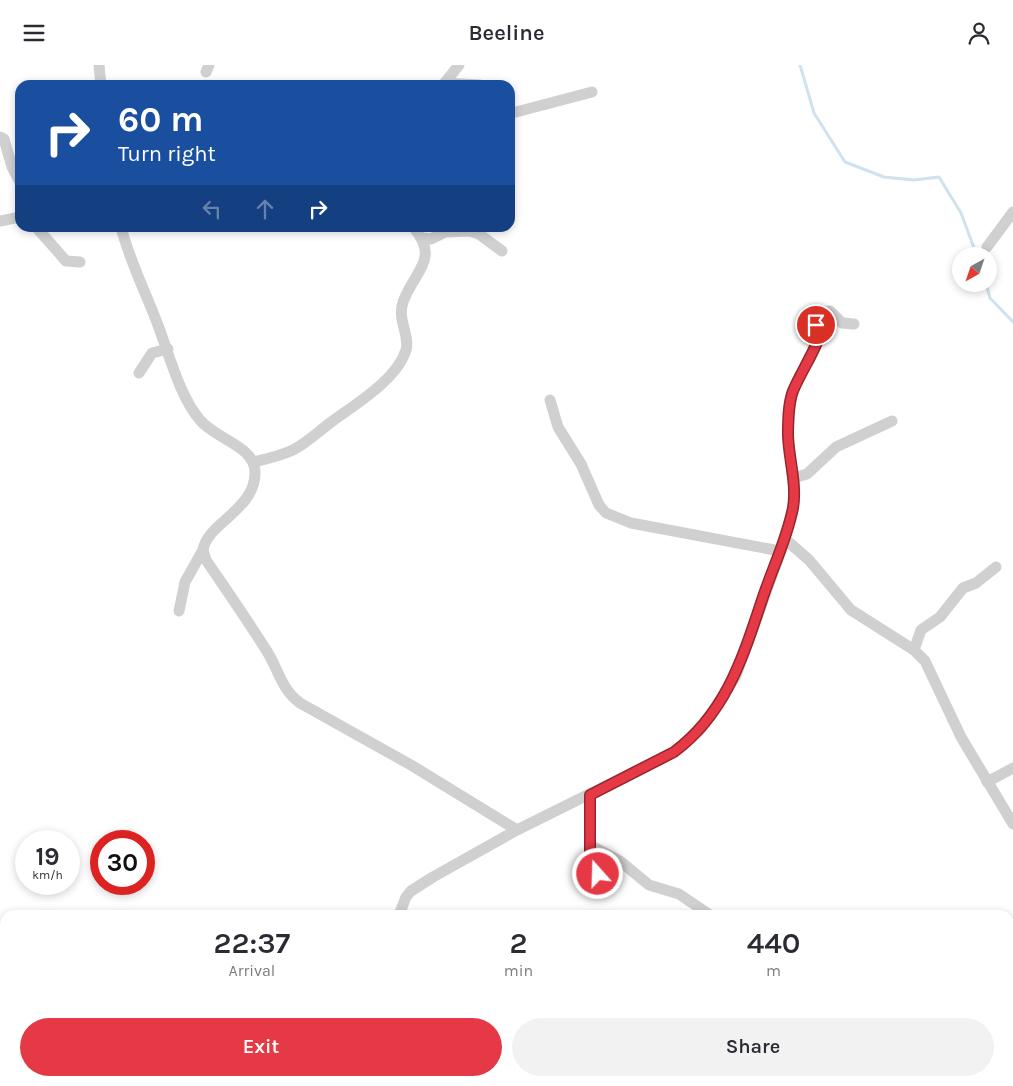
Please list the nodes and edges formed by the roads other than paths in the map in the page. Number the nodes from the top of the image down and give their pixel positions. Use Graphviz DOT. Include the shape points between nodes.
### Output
graph roads {
  1 [pos="99,65"];
  2 [pos="456,66"];
  3 [pos="100,80"];
  4 [pos="447,80"];
  5 [pos="592,92"];
  6 [pos="515,112"];
  7 [pos="0,137"];
  8 [pos="15,173"];
  9 [pos="1013,212"];
  10 [pos="15,218"];
  11 [pos="0,221"];
  12 [pos="40,232"];
  13 [pos="123,232"];
  14 [pos="417,232"];
  15 [pos="445,232"];
  16 [pos="473,232"];
  17 [pos="422,238"];
  18 [pos="987,247"];
  19 [pos="502,251"];
  20 [pos="80,262"];
  21 [pos="854,324"];
  22 [pos="168,349"];
  23 [pos="139,373"];
  24 [pos="550,400"];
  25 [pos="892,421"];
  26 [pos="253,462"];
  27 [pos="793,478"];
  28 [pos="785,539"];
  29 [pos="203,550"];
  30 [pos="780,551"];
  31 [pos="996,567"];
  32 [pos="179,611"];
  33 [pos="914,650"];
  34 [pos="1013,768"];
  35 [pos="987,782"];
  36 [pos="590,795"];
  37 [pos="1013,823"];
  38 [pos="517,830"];
  39 [pos="590,845"];
  40 [pos="598,874"];
  41 [pos="401,910"];
  42 [pos="703,910"];
  1 -- 3 [label="street"];
  2 -- 4 [label="street"];
  5 -- 6 [label="street"];
  7 -- 8 [label="street" via="4,139"];
  9 -- 18 [label="street"];
  10 -- 11 [label="street"];
  12 -- 20 [label="street" via="66,261"];
  13 -- 22 [label="street"];
  14 -- 17 [label="street"];
  15 -- 17 [label="street" via="431,239"];
  16 -- 19 [label="street"];
  17 -- 26 [label="street" via="426,248 424,264 401,310 406,349 394,371 303,444 280,455"];
  21 -- 27 [label="street" via="842,323 830,311 820,312 817,317 818,340 792,392 788,437"];
  22 -- 23 [label="street" via="152,353"];
  22 -- 26 [label="street" via="185,393 201,422 249,455"];
  24 -- 30 [label="street" via="558,427 606,513 631,523"];
  25 -- 27 [label="street" via="836,447 807,474"];
  26 -- 29 [label="street" via="254,480 247,497 209,535"];
  27 -- 28 [label="street" via="793,507"];
  28 -- 30 [label="street"];
  28 -- 33 [label="street" via="809,560 852,610"];
  29 -- 32 [label="street" via="185,582"];
  29 -- 38 [label="street" via="206,560 268,653 289,695"];
  30 -- 36 [label="street" via="736,676 700,730 674,752"];
  31 -- 33 [label="street" via="976,583 963,588 940,617 921,630"];
  33 -- 35 [label="street" via="932,673 961,737"];
  34 -- 35 [label="street"];
  35 -- 37 [label="street"];
  36 -- 38 [label="street"];
  36 -- 39 [label="street"];
  38 -- 41 [label="street" via="411,891"];
  39 -- 40 [label="street"];
  39 -- 42 [label="street" via="620,861 642,881 679,894"];
}
